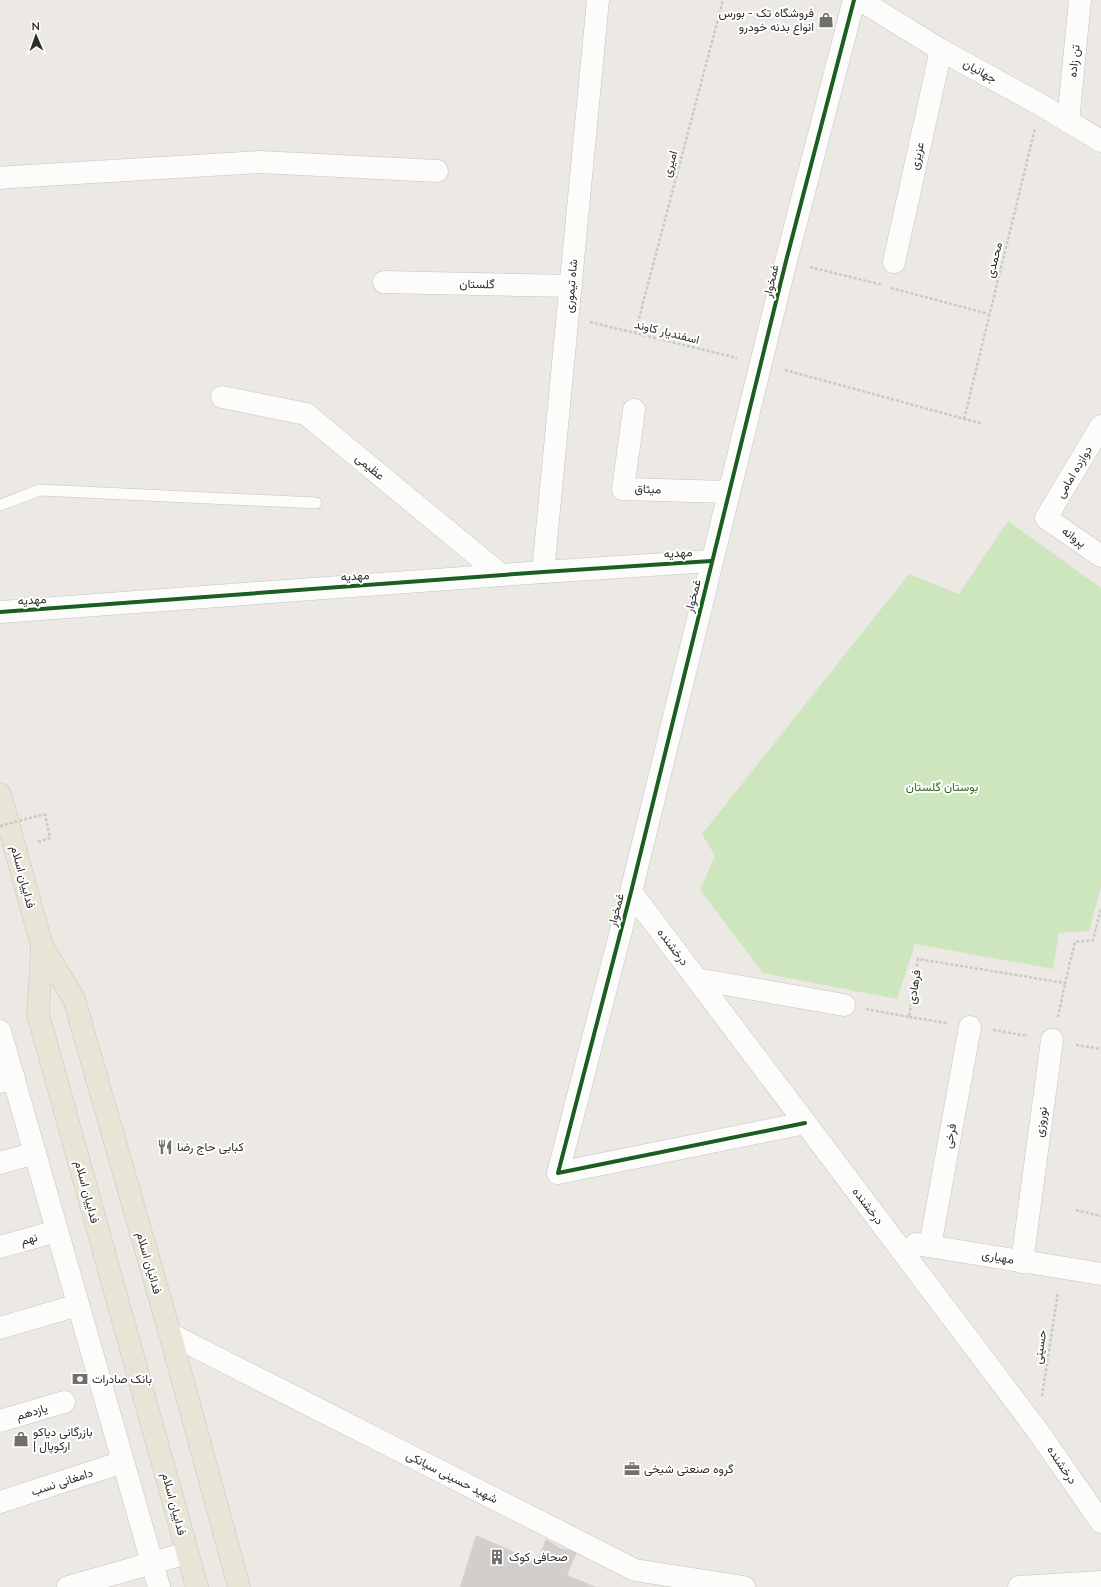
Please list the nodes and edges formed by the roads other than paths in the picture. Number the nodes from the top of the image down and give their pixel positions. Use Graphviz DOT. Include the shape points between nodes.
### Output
graph roads {
  1 [pos="598,0"];
  2 [pos="854,0"];
  3 [pos="860,0"];
  4 [pos="1080,0"];
  5 [pos="941,50"];
  6 [pos="1068,122"];
  7 [pos="1101,141"];
  8 [pos="437,171"];
  9 [pos="0,178"];
  10 [pos="894,262"];
  11 [pos="384,282"];
  12 [pos="571,286"];
  13 [pos="222,397"];
  14 [pos="634,410"];
  15 [pos="1101,426"];
  16 [pos="728,492"];
  17 [pos="316,503"];
  18 [pos="0,505"];
  19 [pos="1046,518"];
  20 [pos="1101,556"];
  21 [pos="711,561"];
  22 [pos="543,572"];
  23 [pos="501,575"];
  24 [pos="0,612"];
  25 [pos="0,794"];
  26 [pos="631,892"];
  27 [pos="42,946"];
  28 [pos="697,979"];
  29 [pos="844,1005"];
  30 [pos="970,1027"];
  31 [pos="0,1031"];
  32 [pos="1052,1040"];
  33 [pos="7,1080"];
  34 [pos="805,1123"];
  35 [pos="35,1153"];
  36 [pos="0,1163"];
  37 [pos="57,1231"];
  38 [pos="895,1241"];
  39 [pos="930,1246"];
  40 [pos="0,1247"];
  41 [pos="1022,1262"];
  42 [pos="1101,1274"];
  43 [pos="78,1305"];
  44 [pos="0,1328"];
  45 [pos="170,1334"];
  46 [pos="64,1402"];
  47 [pos="0,1421"];
  48 [pos="123,1462"];
  49 [pos="0,1502"];
  50 [pos="1101,1522"];
  51 [pos="187,1553"];
  52 [pos="152,1563"];
  53 [pos="1101,1582"];
  54 [pos="68,1587"];
  55 [pos="159,1587"];
  56 [pos="197,1587"];
  57 [pos="239,1587"];
  58 [pos="744,1587"];
  59 [pos="1018,1587"];
  1 -- 12 [label="street, شاه تیموری"];
  2 -- 16 [label="street, غمخوار"];
  3 -- 5 [label="street, جهانیان"];
  4 -- 6 [label="street, تن زاده"];
  5 -- 6 [label="street, جهانیان"];
  5 -- 10 [label="street, عزیزی"];
  6 -- 7 [label="street, جهانیان"];
  8 -- 9 [label="street" via="260,162"];
  11 -- 12 [label="street, گلستان"];
  12 -- 22 [label="street, شاه تیموری"];
  13 -- 23 [label="street, عظیمی" via="306,414"];
  14 -- 16 [label="street, میثاق" via="623,489"];
  15 -- 19 [label="street, دوازده امامی"];
  16 -- 21 [label="street, غمخوار"];
  17 -- 18 [label="lane" via="40,490"];
  19 -- 20 [label="street, پروانه"];
  21 -- 22 [label="street, مهدیه"];
  21 -- 26 [label="street, غمخوار"];
  22 -- 23 [label="street, مهدیه"];
  23 -- 24 [label="street, مهدیه"];
  25 -- 27 [label="main road, فداییان اسلام"];
  26 -- 28 [label="street, درخشنده"];
  26 -- 34 [label="street, غمخوار" via="558,1173"];
  27 -- 45 [label="main road, فدائیان اسلام" via="74,999"];
  27 -- 51 [label="main road, فداییان اسلام" via="38,1014"];
  28 -- 29 [label="street"];
  28 -- 34 [label="street, درخشنده"];
  30 -- 39 [label="street, فرخی"];
  31 -- 33 [label="street"];
  32 -- 41 [label="street, نوروزی"];
  33 -- 35 [label="street"];
  34 -- 38 [label="street, درخشنده"];
  35 -- 36 [label="street"];
  35 -- 37 [label="street"];
  37 -- 40 [label="street, نهم"];
  37 -- 43 [label="street"];
  38 -- 39 [label="street, مهیاری"];
  38 -- 50 [label="street, درخشنده" via="1037,1430"];
  39 -- 41 [label="street, مهیاری"];
  41 -- 42 [label="street, مهیاری"];
  43 -- 44 [label="street"];
  43 -- 48 [label="street"];
  45 -- 57 [label="main road, فدائیان اسلام"];
  45 -- 58 [label="street, شهید حسینی سیانکی" via="635,1570"];
  46 -- 47 [label="street, یازدهم"];
  48 -- 49 [label="street, دامغانی نسب"];
  48 -- 52 [label="street"];
  51 -- 52 [label="street"];
  51 -- 56 [label="main road, فداییان اسلام"];
  52 -- 54 [label="street"];
  52 -- 55 [label="street"];
  53 -- 59 [label="street"];
}
